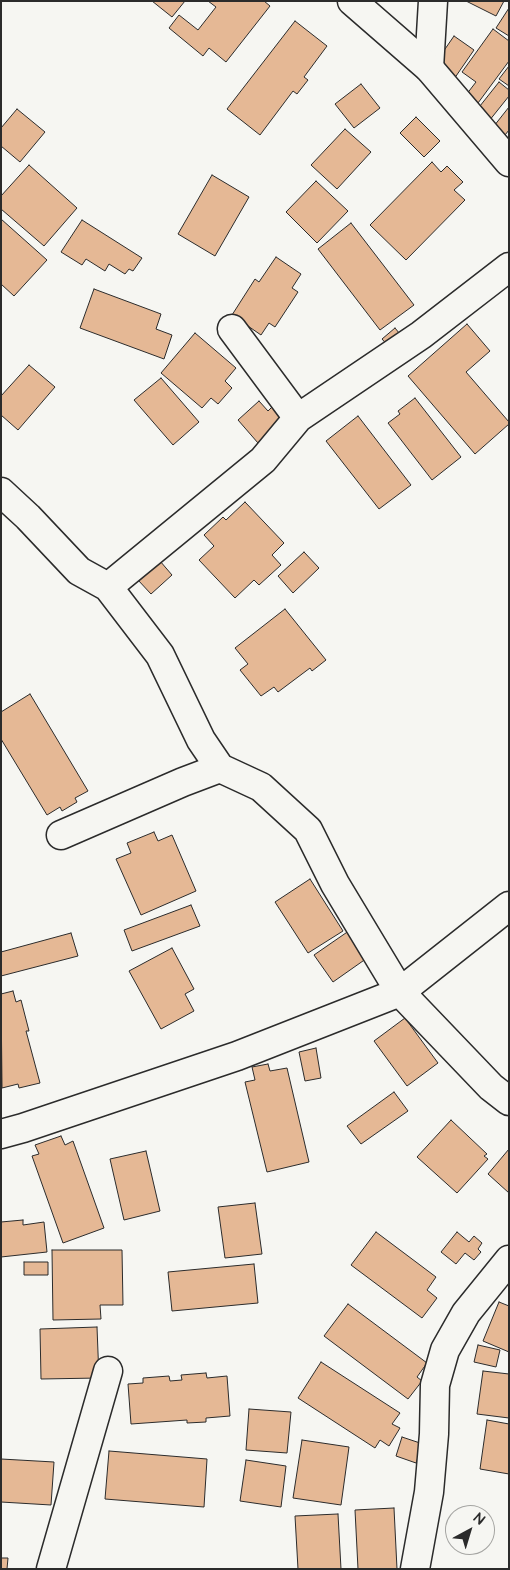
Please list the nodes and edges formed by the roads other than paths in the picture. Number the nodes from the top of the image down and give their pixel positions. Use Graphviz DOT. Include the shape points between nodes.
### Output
graph roads {
  1 [pos="352,1"];
  2 [pos="433,1"];
  3 [pos="429,68"];
  4 [pos="509,162"];
  5 [pos="509,268"];
  6 [pos="232,328"];
  7 [pos="298,418"];
  8 [pos="1,492"];
  9 [pos="108,587"];
  10 [pos="220,768"];
  11 [pos="61,835"];
  12 [pos="509,906"];
  13 [pos="400,992"];
  14 [pos="509,1101"];
  15 [pos="1,1134"];
  16 [pos="509,1260"];
  17 [pos="108,1371"];
  18 [pos="51,1569"];
  19 [pos="415,1569"];
  1 -- 3 [label="street"];
  2 -- 3 [label="street"];
  3 -- 4 [label="street"];
  5 -- 7 [label="street" via="421,335"];
  6 -- 7 [label="street"];
  7 -- 9 [label="street" via="263,460"];
  8 -- 9 [label="street" via="79,571"];
  9 -- 10 [label="street" via="160,655 200,740"];
  10 -- 11 [label="street"];
  10 -- 13 [label="street" via="261,787 308,830 334,884"];
  12 -- 13 [label="street"];
  13 -- 14 [label="street" via="491,1087"];
  13 -- 15 [label="street" via="237,1056"];
  16 -- 19 [label="street" via="466,1313 445,1350 435,1385 429,1492"];
  17 -- 18 [label="street"];
}
